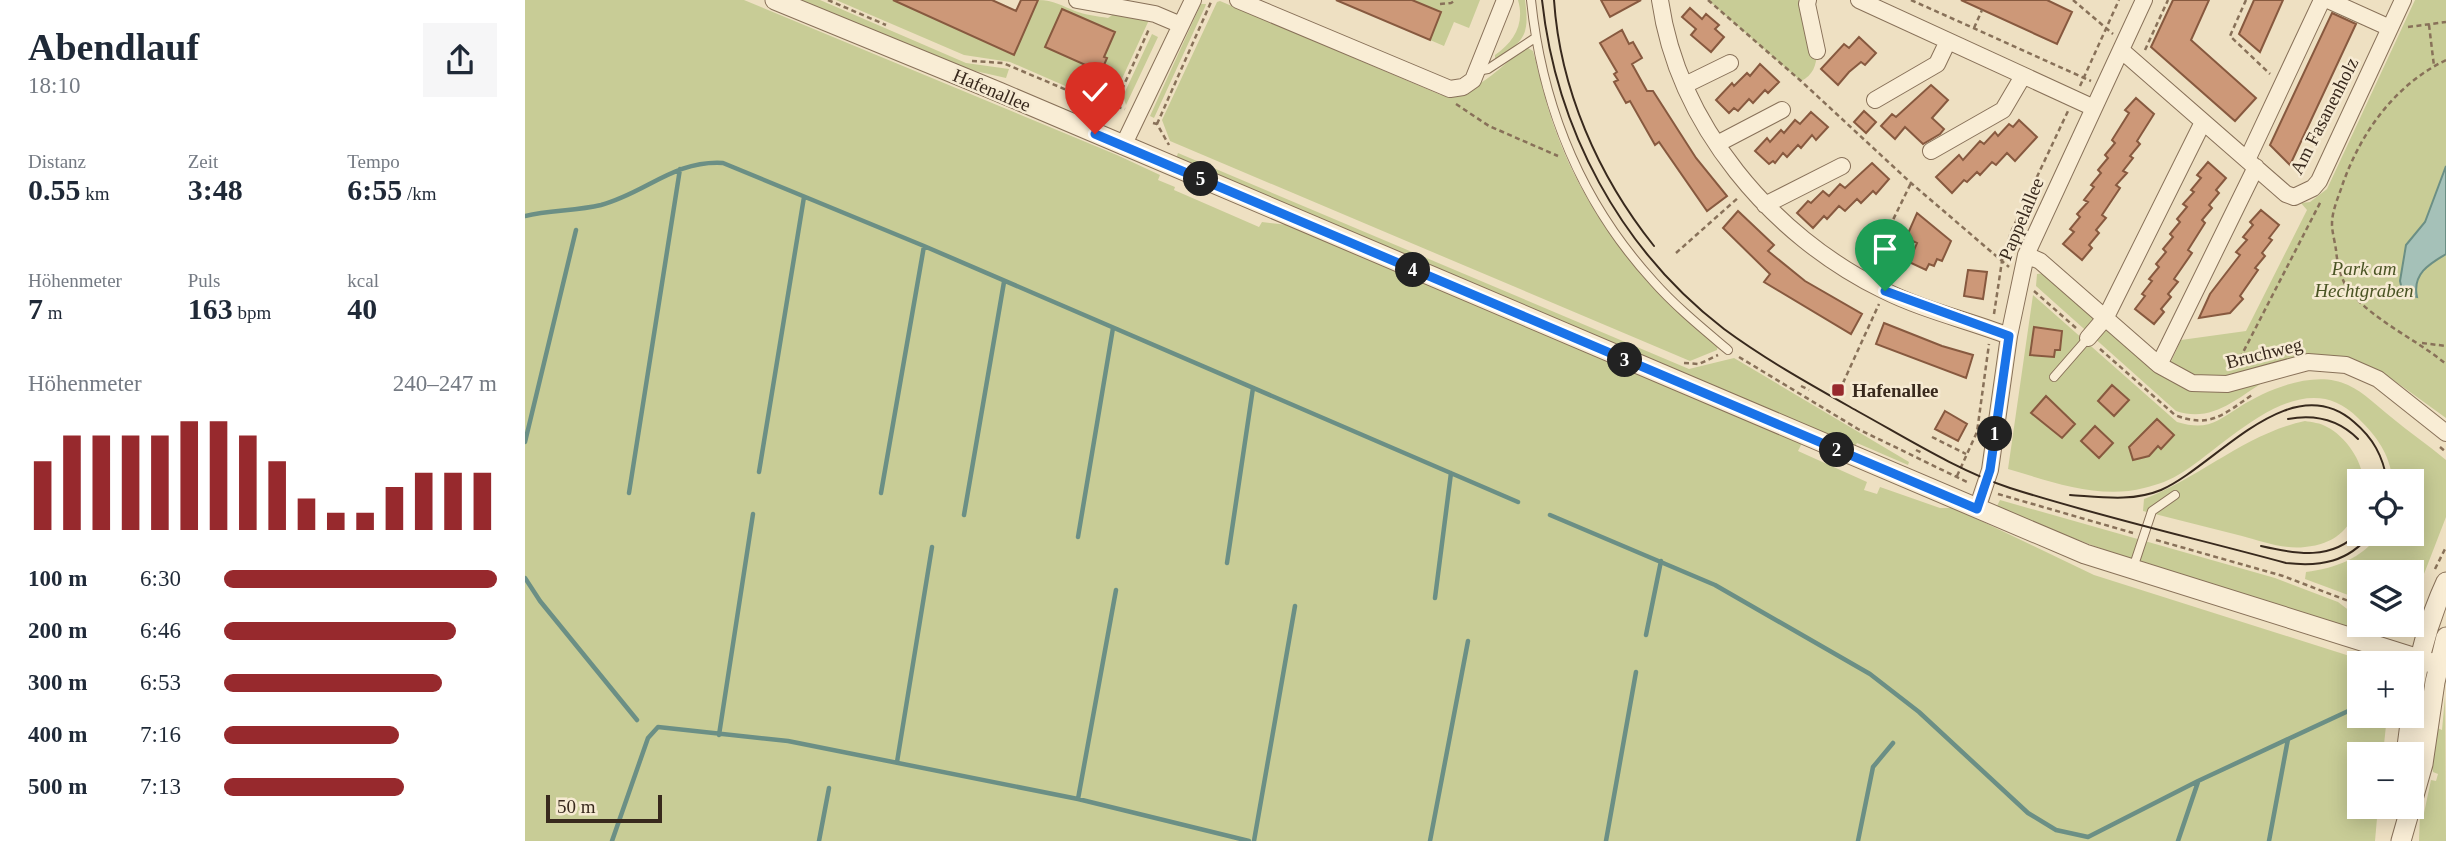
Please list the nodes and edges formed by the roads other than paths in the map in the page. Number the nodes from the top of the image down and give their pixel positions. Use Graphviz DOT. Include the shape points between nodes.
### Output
graph roads {
  1 [pos="775,0"];
  2 [pos="1077,0"];
  3 [pos="1193,0"];
  4 [pos="1238,0"];
  5 [pos="1505,0"];
  6 [pos="1531,0"];
  7 [pos="1660,0"];
  8 [pos="1808,0"];
  9 [pos="1859,0"];
  10 [pos="2144,0"];
  11 [pos="2322,0"];
  12 [pos="2328,0"];
  13 [pos="2403,0"];
  14 [pos="1181,25"];
  15 [pos="2390,28"];
  16 [pos="1535,38"];
  17 [pos="1948,41"];
  18 [pos="2123,45"];
  19 [pos="1817,51"];
  20 [pos="1730,63"];
  21 [pos="1477,71"];
  22 [pos="2023,76"];
  23 [pos="1685,85"];
  24 [pos="1875,100"];
  25 [pos="2094,108"];
  26 [pos="1782,110"];
  27 [pos="2203,122"];
  28 [pos="1717,144"];
  29 [pos="1123,146"];
  30 [pos="1931,151"];
  31 [pos="2251,163"];
  32 [pos="1842,166"];
  33 [pos="1765,205"];
  34 [pos="2026,255"];
  35 [pos="2106,317"];
  36 [pos="2009,336"];
  37 [pos="2088,338"];
  38 [pos="1728,350"];
  39 [pos="2159,365"];
  40 [pos="2054,377"];
  41 [pos="2446,433"];
  42 [pos="2175,495"];
  43 [pos="1977,509"];
  44 [pos="2133,569"];
  45 [pos="2446,582"];
  46 [pos="2446,637"];
  47 [pos="2393,651"];
  48 [pos="2420,651"];
  49 [pos="2424,661"];
  50 [pos="2438,665"];
  51 [pos="2401,819"];
  52 [pos="2400,841"];
  1 -- 29 [label="street, Hafenallee"];
  2 -- 14 [label="street" via="1155,14"];
  3 -- 14 [label="street"];
  4 -- 21 [label="street" via="1450,89 1463,87"];
  5 -- 21 [label="street"];
  6 -- 16 [label="lane"];
  7 -- 23 [label="street"];
  8 -- 19 [label="street"];
  9 -- 17 [label="street"];
  10 -- 18 [label="street, Pappelallee"];
  11 -- 31 [label="street"];
  12 -- 15 [label="street"];
  13 -- 15 [label="street, Am Fasanenholz"];
  14 -- 29 [label="street"];
  15 -- 31 [label="street, Am Fasanenholz" via="2313,188 2294,197 2286,194"];
  16 -- 21 [label="lane" via="1488,69"];
  16 -- 38 [label="lane" via="1547,94 1574,163 1598,207 1653,282"];
  17 -- 22 [label="street"];
  17 -- 24 [label="street" via="1937,64"];
  18 -- 25 [label="street, Pappelallee"];
  18 -- 27 [label="street, Am Fasanenholz"];
  20 -- 23 [label="street"];
  22 -- 25 [label="street"];
  22 -- 30 [label="street" via="2003,110"];
  23 -- 28 [label="street"];
  25 -- 34 [label="street, Pappelallee"];
  26 -- 28 [label="street"];
  27 -- 31 [label="street, Am Fasanenholz"];
  27 -- 35 [label="street"];
  28 -- 33 [label="street"];
  29 -- 43 [label="street, Hafenallee"];
  31 -- 39 [label="street"];
  32 -- 33 [label="street"];
  33 -- 36 [label="street" via="1813,248 1864,280"];
  34 -- 35 [label="street, Bruchweg" via="2040,261"];
  34 -- 36 [label="street, Pappelallee"];
  35 -- 37 [label="street"];
  35 -- 39 [label="street, Bruchweg"];
  36 -- 43 [label="street, Pappelallee" via="1990,470"];
  37 -- 40 [label="lane"];
  39 -- 41 [label="street, Bruchweg" via="2192,383 2227,384 2308,362 2346,365 2378,379"];
  42 -- 44 [label="lane" via="2152,511"];
  43 -- 44 [label="street, Hafenallee"];
  44 -- 47 [label="street, Hafenallee"];
  45 -- 48 [label="street"];
  46 -- 50 [label="street"];
  49 -- 50 [label="street, Hafenallee"];
  50 -- 52 [label="street" via="2423,764"];
  51 -- 52 [label="street"];
}
